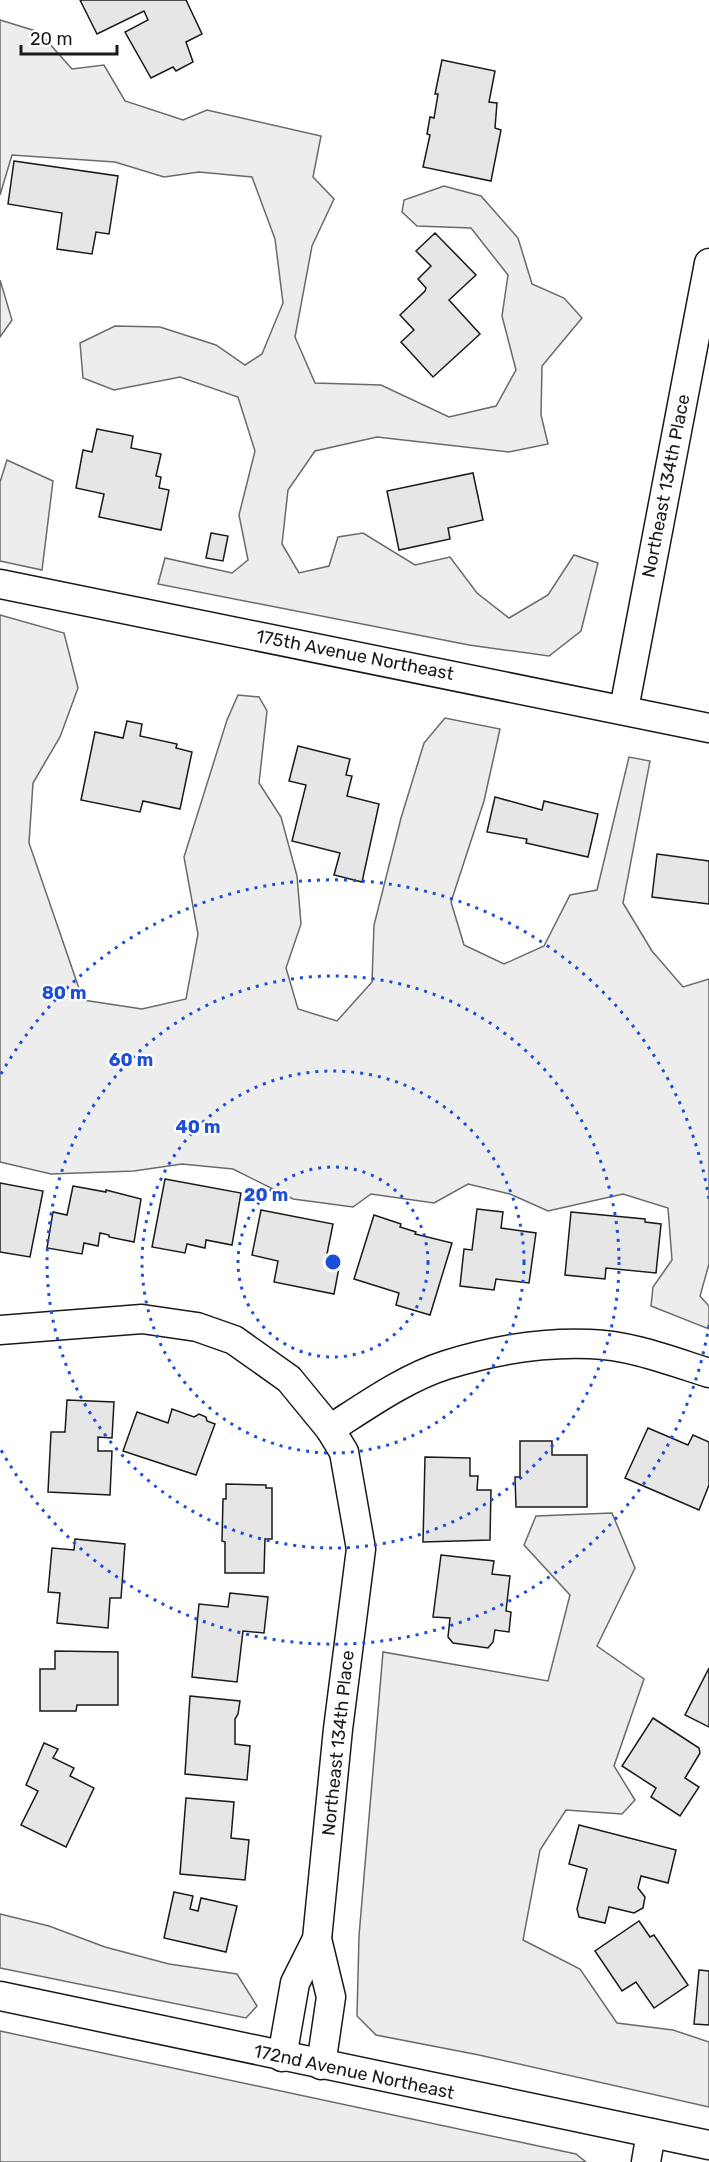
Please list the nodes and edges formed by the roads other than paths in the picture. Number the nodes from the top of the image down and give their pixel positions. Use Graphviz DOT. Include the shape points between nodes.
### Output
graph roads {
  1 [pos="709,263"];
  2 [pos="0,584"];
  3 [pos="624,709"];
  4 [pos="709,728"];
  5 [pos="0,1330"];
  6 [pos="709,1373"];
  7 [pos="330,1429"];
  8 [pos="317,1939"];
  9 [pos="0,1996"];
  10 [pos="282,2057"];
  11 [pos="321,2065"];
  12 [pos="651,2133"];
  13 [pos="709,2145"];
  14 [pos="646,2162"];
  1 -- 3 [label="street, Northeast 134th Place"];
  2 -- 3 [label="street, 175th Avenue Northeast"];
  3 -- 4 [label="street, 175th Avenue Northeast"];
  5 -- 7 [label="street, Northeast 134th Place" via="142,1319 196,1327 234,1340 290,1379"];
  6 -- 7 [label="street" via="653,1354 592,1344 536,1346 445,1365 391,1391"];
  7 -- 8 [label="street, Northeast 134th Place" via="344,1452 361,1549"];
  8 -- 10 [label="street, Northeast 134th Place" via="295,1983"];
  8 -- 11 [label="street" via="331,1997"];
  9 -- 10 [label="street, 172nd Avenue Northeast"];
  10 -- 11 [label="street, 172nd Avenue Northeast"];
  11 -- 12 [label="street, 172nd Avenue Northeast"];
  12 -- 13 [label="street, 172nd Avenue Northeast"];
  12 -- 14 [label="street"];
}
